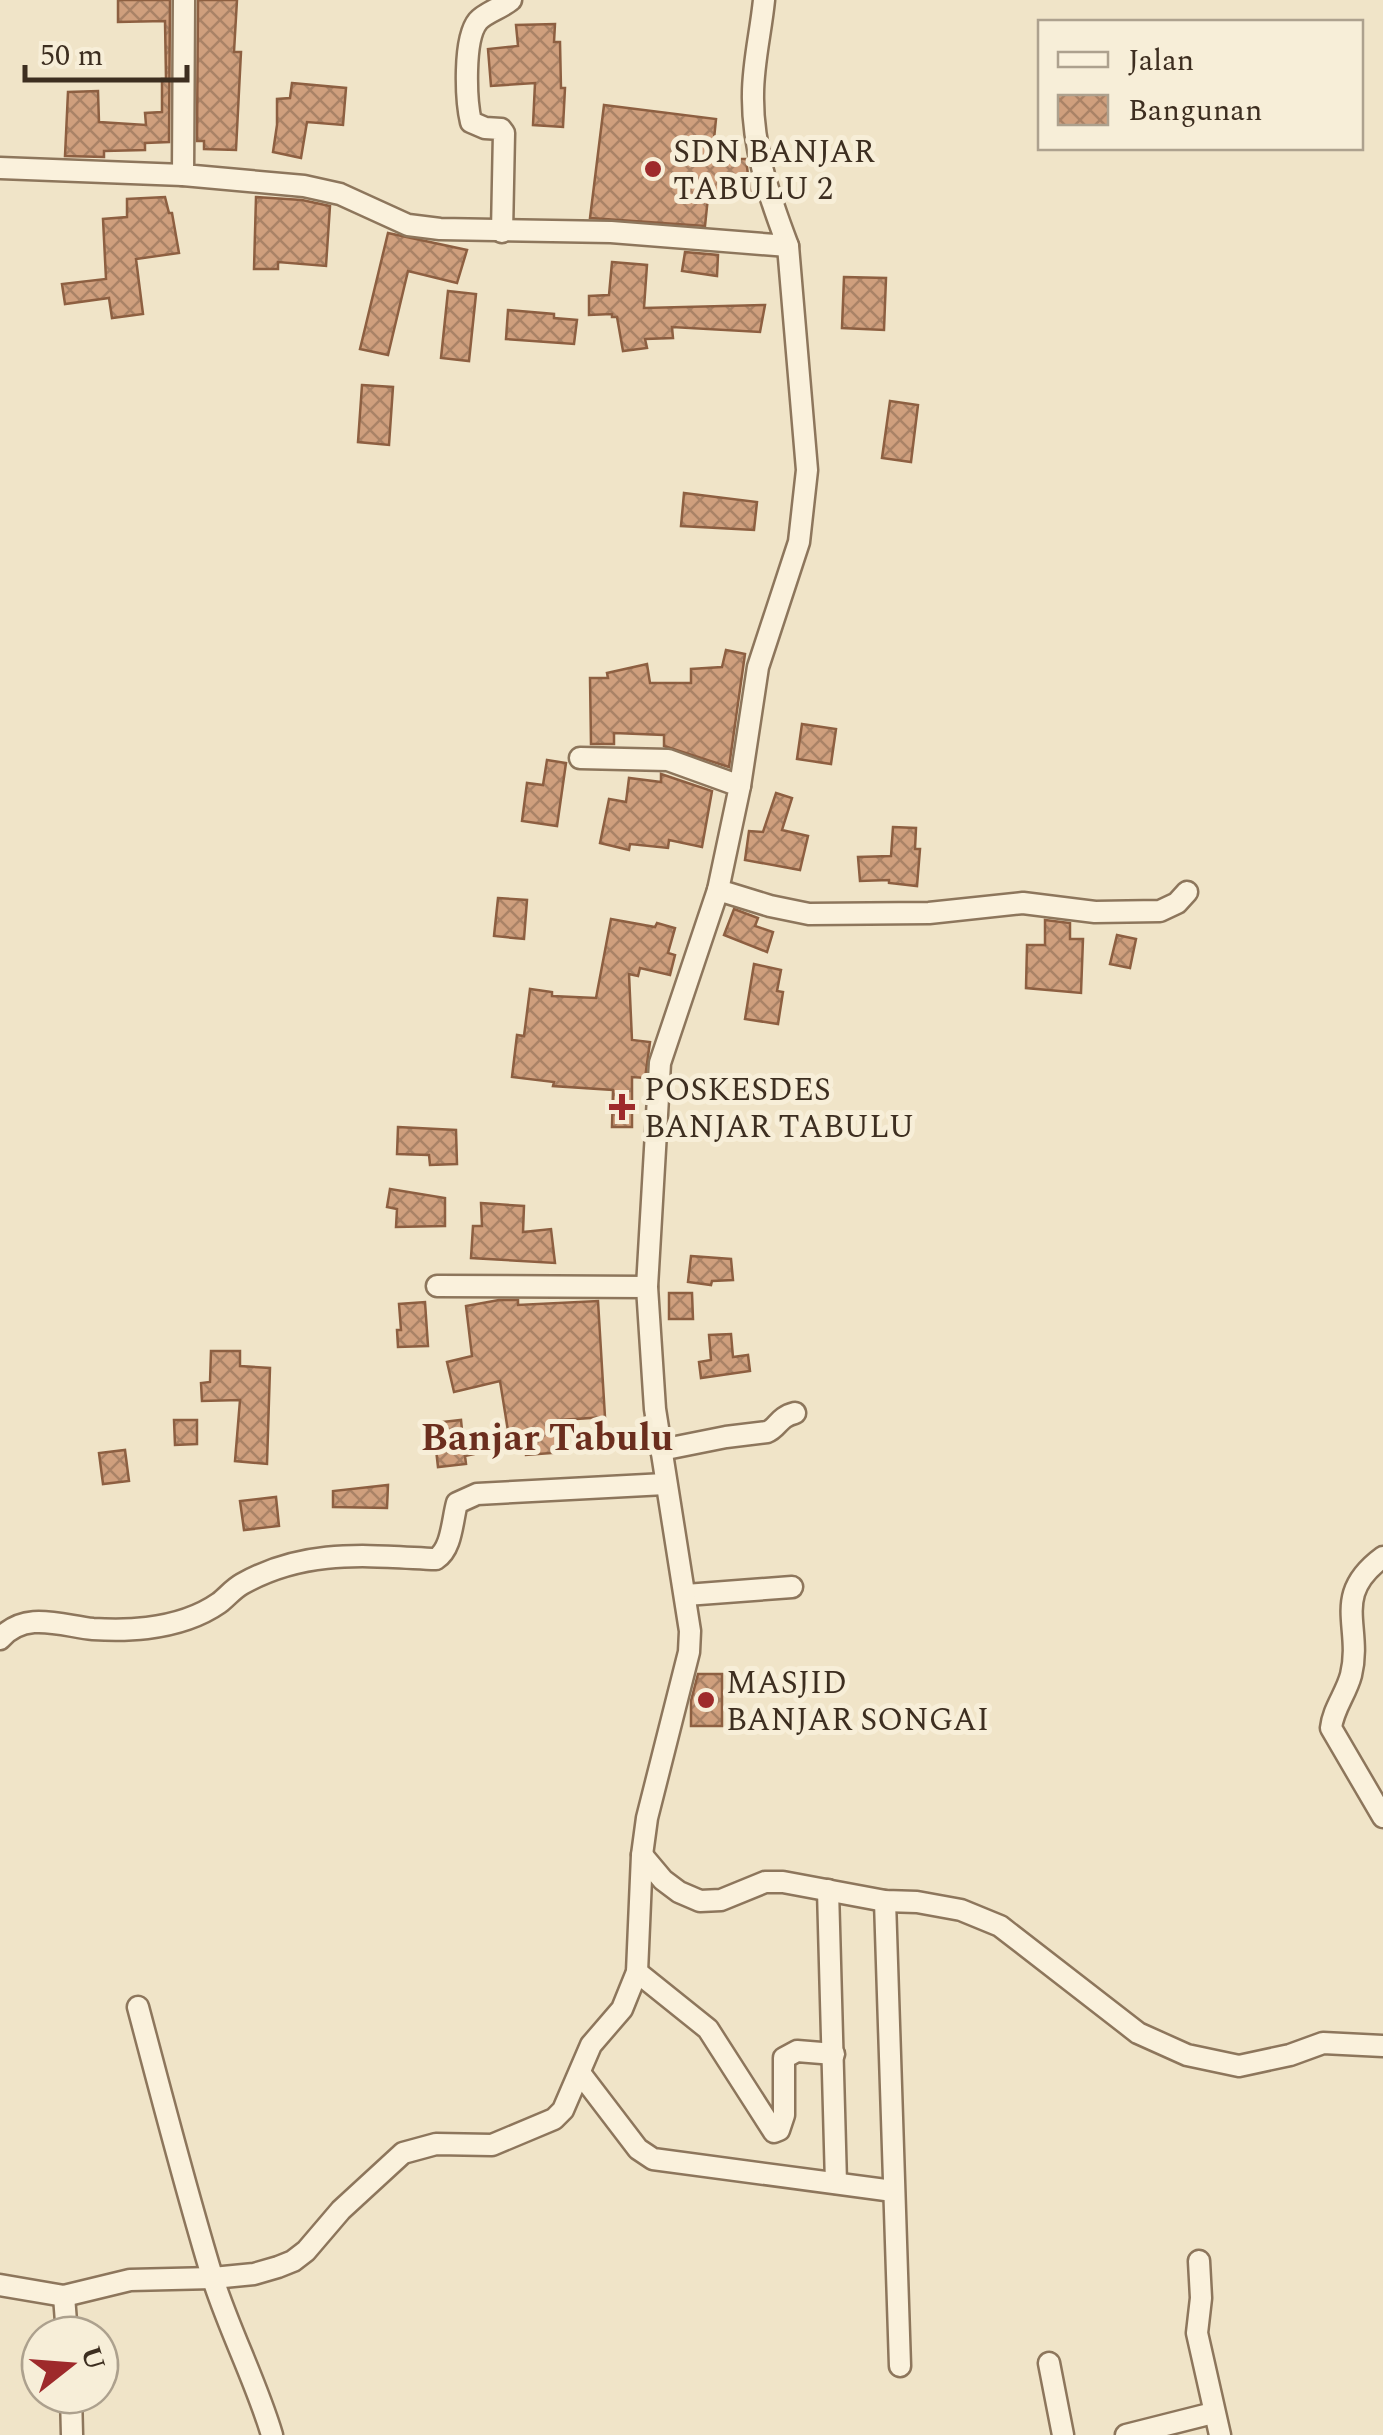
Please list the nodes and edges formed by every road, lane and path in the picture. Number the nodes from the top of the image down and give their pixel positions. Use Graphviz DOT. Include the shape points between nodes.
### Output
graph roads {
  1 [pos="184,0"];
  2 [pos="511,0"];
  3 [pos="764,0"];
  4 [pos="0,168"];
  5 [pos="183,174"];
  6 [pos="502,232"];
  7 [pos="788,246"];
  8 [pos="580,758"];
  9 [pos="740,786"];
  10 [pos="718,890"];
  11 [pos="1186,892"];
  12 [pos="437,1286"];
  13 [pos="646,1286"];
  14 [pos="795,1413"];
  15 [pos="661,1450"];
  16 [pos="665,1484"];
  17 [pos="1383,1557"];
  18 [pos="792,1587"];
  19 [pos="686,1596"];
  20 [pos="0,1638"];
  21 [pos="1383,1818"];
  22 [pos="642,1855"];
  23 [pos="828,1890"];
  24 [pos="885,1901"];
  25 [pos="637,1972"];
  26 [pos="138,2007"];
  27 [pos="1383,2046"];
  28 [pos="834,2054"];
  29 [pos="580,2073"];
  30 [pos="836,2184"];
  31 [pos="892,2191"];
  32 [pos="1199,2261"];
  33 [pos="213,2278"];
  34 [pos="0,2285"];
  35 [pos="64,2296"];
  36 [pos="65,2315"];
  37 [pos="1048,2363"];
  38 [pos="900,2366"];
  39 [pos="1213,2412"];
  40 [pos="272,2435"];
  41 [pos="1063,2435"];
  42 [pos="1126,2435"];
  43 [pos="1220,2435"];
  1 -- 5 [label="street"];
  2 -- 6 [label="street" via="480,19 468,63 472,122 504,133"];
  3 -- 7 [label="street" via="752,93 756,145"];
  4 -- 5 [label="street"];
  5 -- 6 [label="street" via="340,194 408,225"];
  6 -- 7 [label="street" via="611,232"];
  7 -- 9 [label="street" via="806,506 758,667"];
  8 -- 9 [label="street" via="668,760"];
  9 -- 10 [label="street"];
  10 -- 11 [label="street" via="809,914 929,913 1023,903 1095,912 1160,910"];
  10 -- 13 [label="street" via="660,1063"];
  12 -- 13 [label="street"];
  13 -- 15 [label="street"];
  14 -- 15 [label="street" via="767,1432"];
  15 -- 16 [label="street"];
  16 -- 19 [label="street"];
  16 -- 20 [label="street" via="477,1494 458,1503 446,1549 436,1560 322,1556 265,1573 174,1622 125,1630 38,1620"];
  17 -- 21 [label="street" via="1350,1604 1353,1662 1331,1728"];
  18 -- 19 [label="street"];
  19 -- 22 [label="street" via="689,1652"];
  22 -- 23 [label="street" via="663,1880 700,1900 720,1900 765,1882"];
  22 -- 25 [label="street"];
  23 -- 24 [label="street"];
  23 -- 28 [label="street"];
  24 -- 27 [label="street" via="961,1910 1000,1926 1138,2032 1187,2055 1239,2066 1323,2043"];
  24 -- 31 [label="street"];
  25 -- 28 [label="street" via="708,2029 774,2132 784,2115 784,2058 797,2051"];
  25 -- 29 [label="street"];
  26 -- 33 [label="street"];
  28 -- 30 [label="street"];
  29 -- 30 [label="street" via="653,2159"];
  29 -- 33 [label="street" via="554,2119 492,2145 436,2144 404,2153 293,2261"];
  30 -- 31 [label="street"];
  31 -- 38 [label="street"];
  32 -- 39 [label="street" via="1198,2333"];
  33 -- 35 [label="street" via="130,2280"];
  33 -- 40 [label="street"];
  34 -- 35 [label="street"];
  35 -- 36 [label="street"];
  37 -- 41 [label="street"];
  39 -- 42 [label="street"];
  39 -- 43 [label="street"];
}
